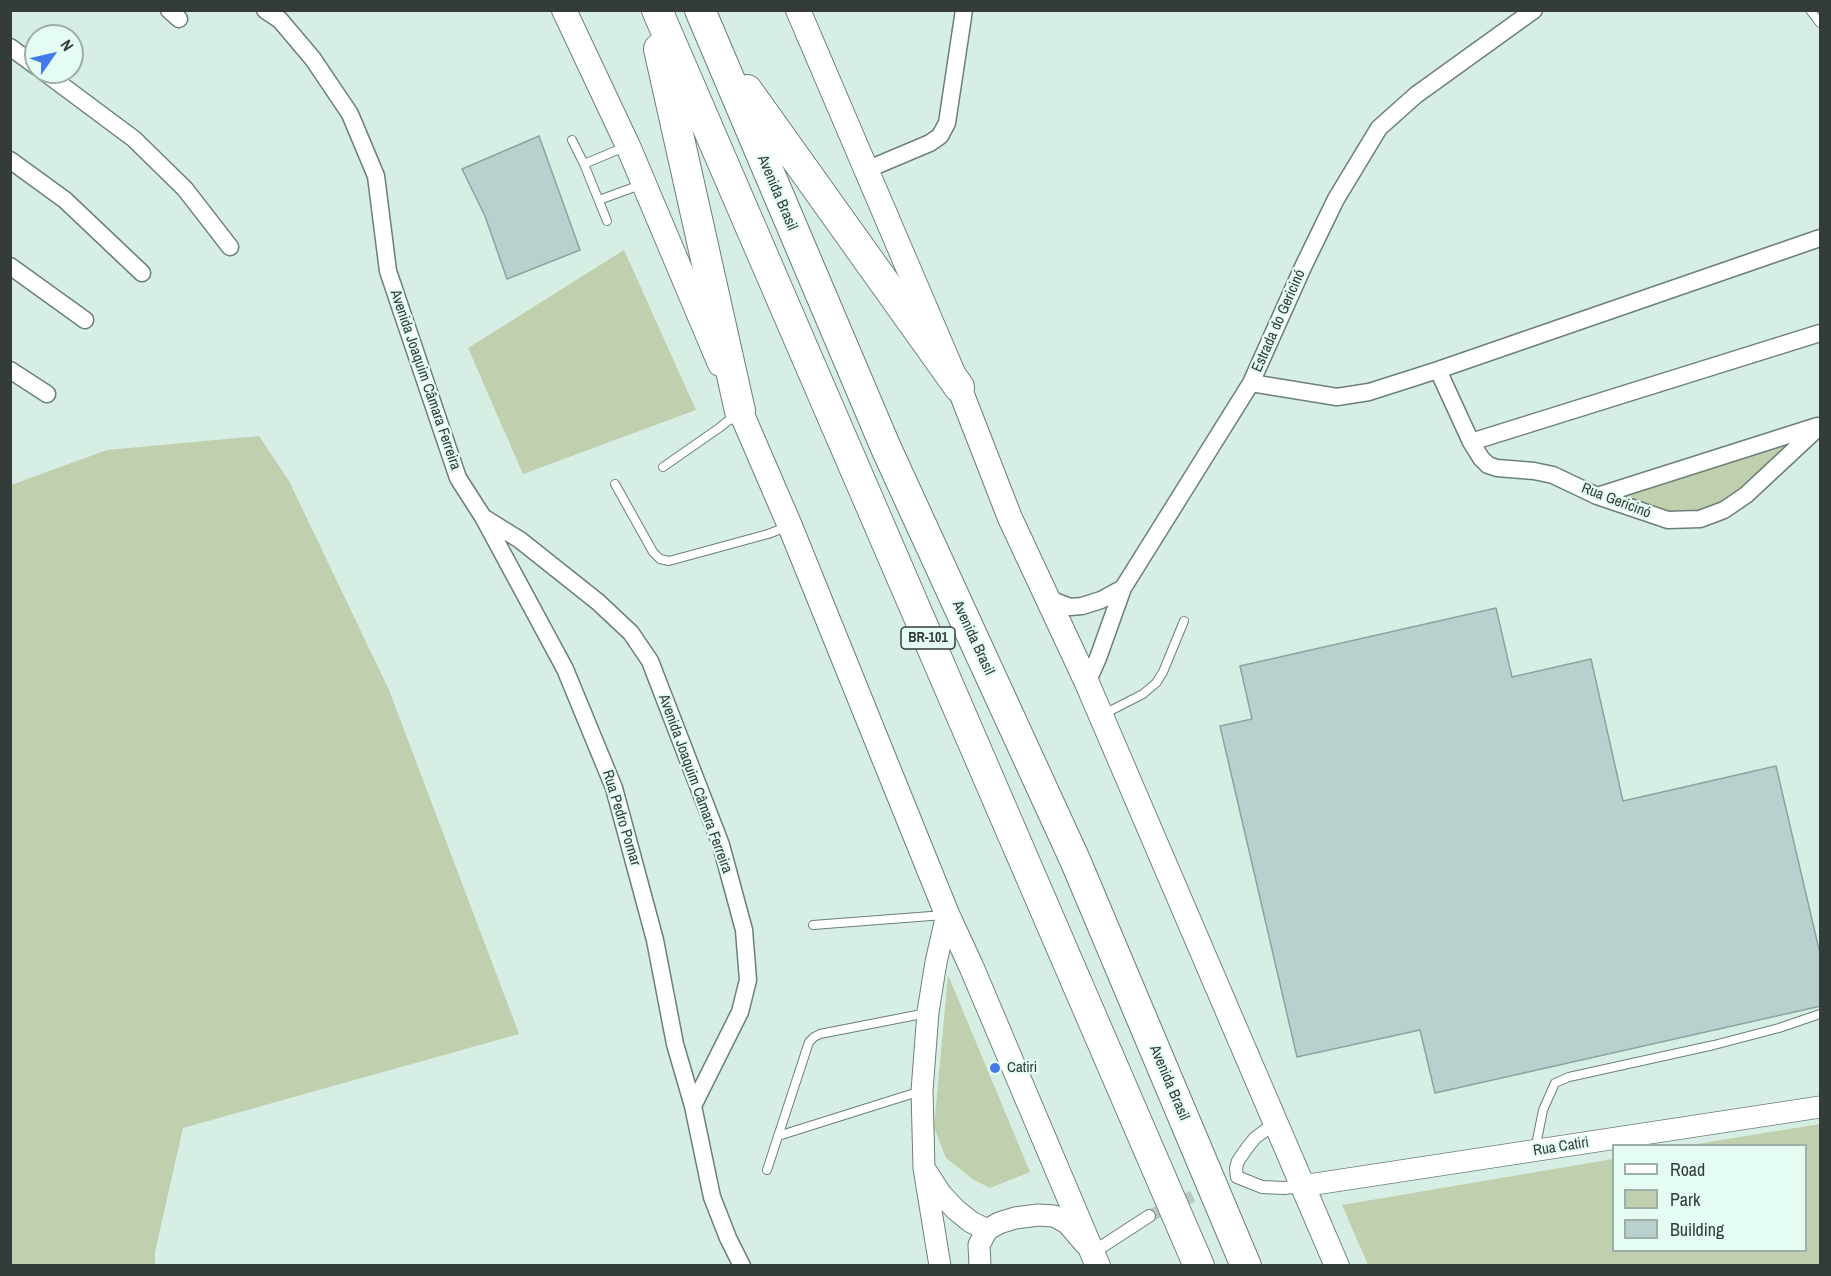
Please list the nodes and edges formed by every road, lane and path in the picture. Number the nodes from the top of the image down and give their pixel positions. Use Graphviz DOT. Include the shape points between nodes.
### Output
graph roads {
  1 [pos="264,10"];
  2 [pos="564,10"];
  3 [pos="651,10"];
  4 [pos="657,10"];
  5 [pos="700,10"];
  6 [pos="798,10"];
  7 [pos="964,10"];
  8 [pos="1534,10"];
  9 [pos="1810,10"];
  10 [pos="1821,23"];
  11 [pos="714,44"];
  12 [pos="10,47"];
  13 [pos="24,57"];
  14 [pos="60,84"];
  15 [pos="572,140"];
  16 [pos="628,146"];
  17 [pos="10,160"];
  18 [pos="584,165"];
  19 [pos="866,170"];
  20 [pos="644,184"];
  21 [pos="599,200"];
  22 [pos="607,221"];
  23 [pos="1821,238"];
  24 [pos="230,247"];
  25 [pos="10,266"];
  26 [pos="142,273"];
  27 [pos="85,320"];
  28 [pos="1821,333"];
  29 [pos="10,370"];
  30 [pos="1438,370"];
  31 [pos="1251,382"];
  32 [pos="959,387"];
  33 [pos="47,394"];
  34 [pos="740,411"];
  35 [pos="1821,425"];
  36 [pos="1472,442"];
  37 [pos="663,467"];
  38 [pos="615,484"];
  39 [pos="1597,496"];
  40 [pos="483,517"];
  41 [pos="790,526"];
  42 [pos="1123,588"];
  43 [pos="1048,599"];
  44 [pos="1184,621"];
  45 [pos="1087,683"];
  46 [pos="1101,716"];
  47 [pos="947,914"];
  48 [pos="813,925"];
  49 [pos="928,1012"];
  50 [pos="1821,1014"];
  51 [pos="922,1091"];
  52 [pos="693,1106"];
  53 [pos="1821,1107"];
  54 [pos="1275,1123"];
  55 [pos="778,1136"];
  56 [pos="1535,1151"];
  57 [pos="924,1168"];
  58 [pos="767,1170"];
  59 [pos="1302,1186"];
  60 [pos="1149,1216"];
  61 [pos="987,1230"];
  62 [pos="1095,1259"];
  63 [pos="742,1266"];
  64 [pos="940,1266"];
  65 [pos="980,1266"];
  66 [pos="1199,1266"];
  67 [pos="1246,1266"];
  68 [pos="1337,1266"];
  1 -- 40 [label="street, Avenida Joaquim Câmara Ferreira" via="280,20 313,59 350,114 376,176 388,271 458,478"];
  2 -- 16 [label="main road"];
  3 -- 34 [label="highway"];
  4 -- 66 [label="highway, BR-101"];
  5 -- 11 [label="highway, Avenida Brasil / BR-101"];
  6 -- 19 [label="main road"];
  7 -- 19 [label="street" via="947,123 940,136"];
  8 -- 31 [label="street, Estrada do Gericinó" via="1416,95 1379,128 1336,199"];
  9 -- 10 [label="lane"];
  11 -- 32 [label="highway"];
  11 -- 67 [label="highway, Avenida Brasil / BR-101" via="886,448 1075,860"];
  12 -- 13 [label="street"];
  14 -- 24 [label="street" via="134,139 185,189"];
  15 -- 18 [label="lane"];
  16 -- 18 [label="lane"];
  16 -- 20 [label="main road"];
  17 -- 26 [label="street" via="65,200"];
  18 -- 21 [label="lane"];
  19 -- 32 [label="main road"];
  20 -- 21 [label="lane"];
  20 -- 34 [label="main road"];
  21 -- 22 [label="lane"];
  23 -- 30 [label="street"];
  25 -- 27 [label="street"];
  28 -- 36 [label="street"];
  29 -- 33 [label="street"];
  30 -- 31 [label="street" via="1369,392 1337,397"];
  30 -- 36 [label="street, Rua Gericinó"];
  31 -- 42 [label="street, Estrada do Gericinó"];
  32 -- 43 [label="main road" via="1010,518"];
  34 -- 37 [label="lane"];
  34 -- 41 [label="main road"];
  35 -- 39 [label="street"];
  35 -- 39 [label="street, Rua Gericinó" via="1746,495 1724,510 1700,519 1668,520"];
  36 -- 39 [label="street, Rua Gericinó" via="1488,465 1553,475"];
  38 -- 41 [label="lane" via="660,559 669,561"];
  40 -- 52 [label="street, Rua Pedro Pornar" via="565,669 614,788 655,940 675,1044"];
  40 -- 52 [label="street, Avenida Joaquim Câmara Ferreira" via="520,540 631,633 650,661 721,845 744,930 748,980 740,1012"];
  41 -- 47 [label="main road"];
  42 -- 43 [label="street" via="1082,606 1070,607"];
  42 -- 45 [label="street, Estrada do Gericinó"];
  43 -- 45 [label="main road"];
  44 -- 46 [label="lane" via="1156,683"];
  45 -- 46 [label="main road"];
  46 -- 54 [label="main road"];
  47 -- 48 [label="lane"];
  47 -- 49 [label="street"];
  47 -- 62 [label="main road"];
  49 -- 51 [label="street"];
  49 -- 55 [label="lane" via="814,1037"];
  50 -- 56 [label="lane" via="1714,1045 1555,1083 1543,1110"];
  51 -- 55 [label="lane"];
  51 -- 57 [label="street"];
  52 -- 63 [label="street, Rua Pedro Pornar" via="712,1197"];
  53 -- 56 [label="street, Rua Catiri"];
  54 -- 59 [label="main road"];
  54 -- 59 [label="street" via="1246,1148 1232,1179 1262,1187"];
  55 -- 58 [label="lane"];
  56 -- 59 [label="street, Rua Catiri"];
  57 -- 61 [label="street" via="956,1210"];
  57 -- 64 [label="street"];
  59 -- 68 [label="main road"];
  60 -- 62 [label="street"];
  61 -- 62 [label="street" via="1015,1218 1054,1216 1067,1223"];
  61 -- 65 [label="street" via="979,1245"];
}
